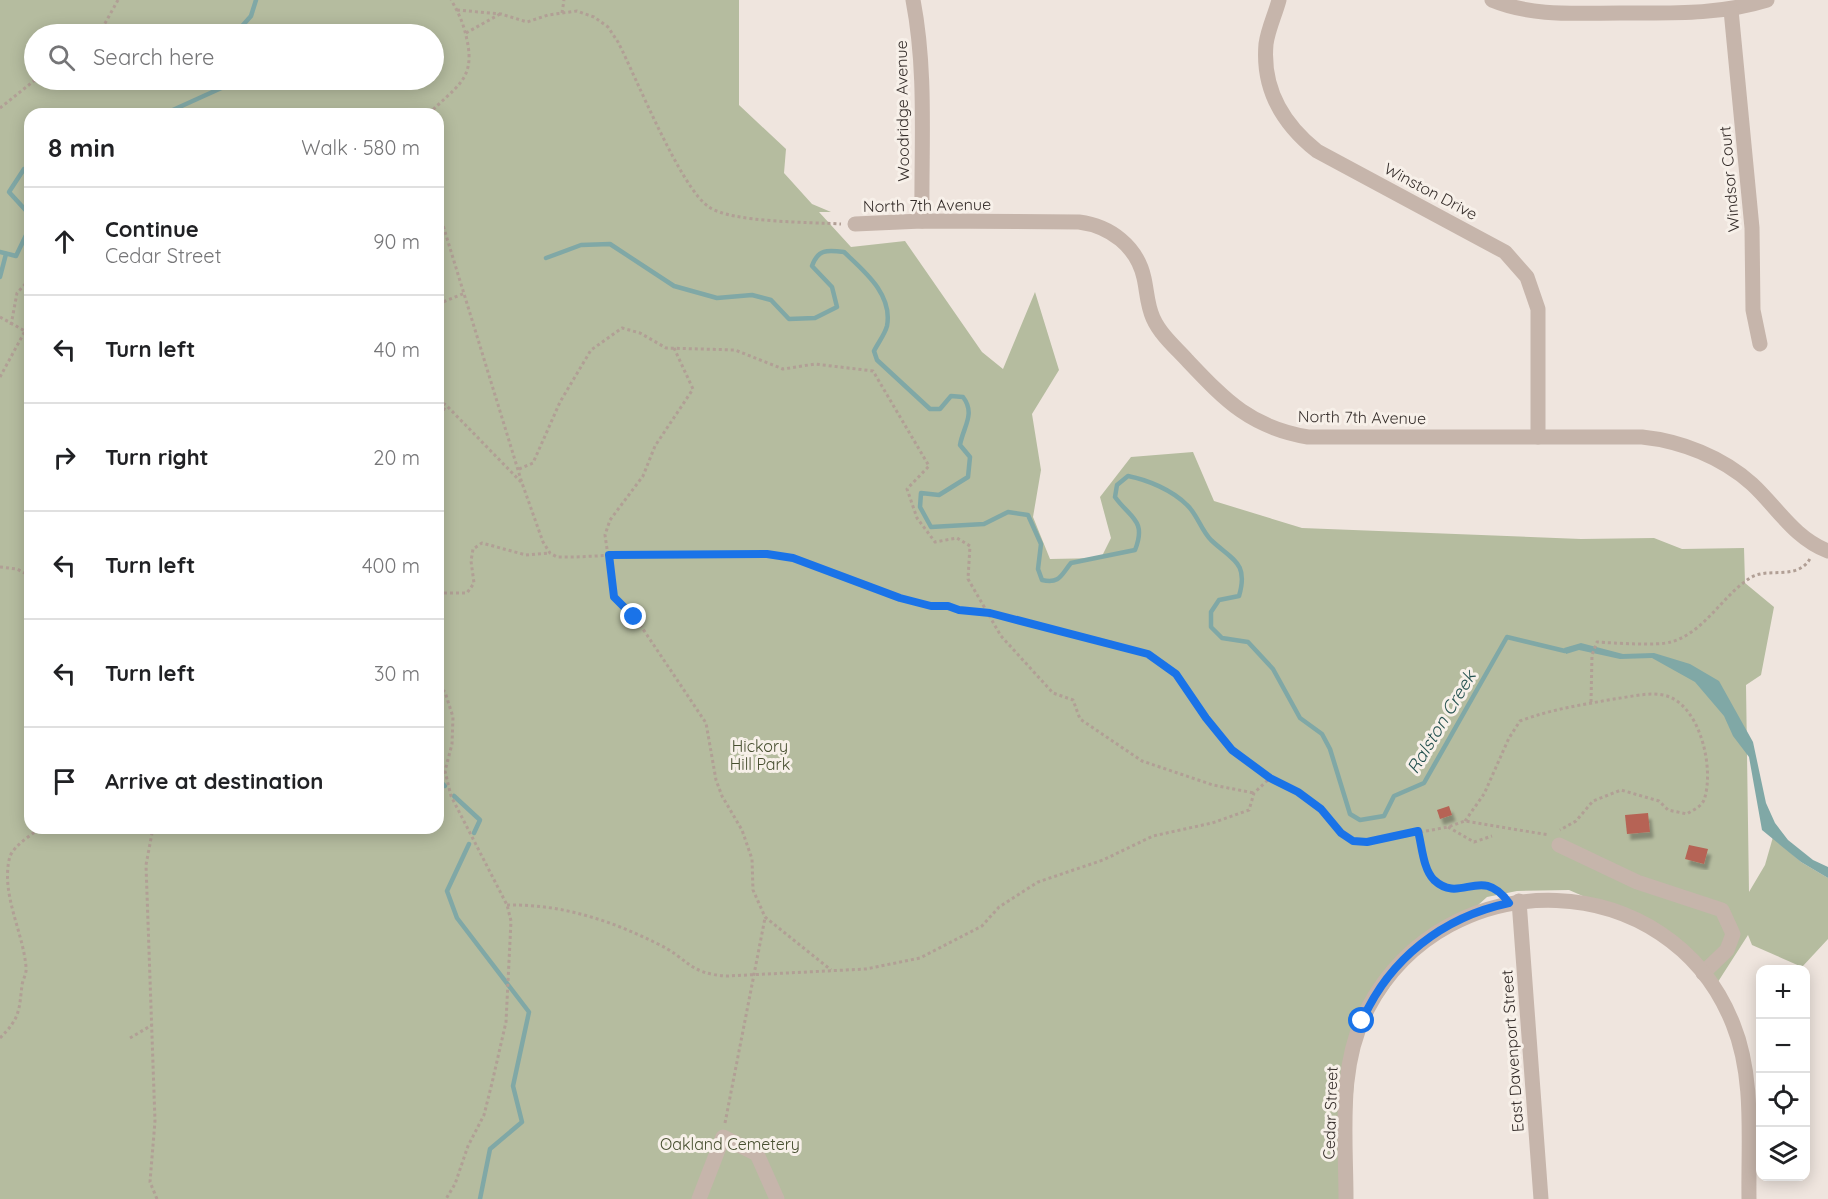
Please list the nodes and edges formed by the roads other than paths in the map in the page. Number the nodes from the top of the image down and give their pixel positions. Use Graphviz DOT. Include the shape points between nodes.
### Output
graph roads {
  1 [pos="913,0"];
  2 [pos="1279,0"];
  3 [pos="1492,0"];
  4 [pos="1767,0"];
  5 [pos="1731,10"];
  6 [pos="922,221"];
  7 [pos="855,224"];
  8 [pos="1760,344"];
  9 [pos="1538,437"];
  10 [pos="1823,548"];
  11 [pos="1558,845"];
  12 [pos="1514,902"];
  13 [pos="1703,973"];
  14 [pos="699,1199"];
  15 [pos="777,1199"];
  16 [pos="1346,1199"];
  17 [pos="1542,1199"];
  18 [pos="1749,1199"];
  1 -- 6 [label="street, Woodridge Avenue" via="921,68"];
  2 -- 9 [label="street, Winston Drive" via="1267,43 1268,81 1285,120 1300,137 1317,152 1505,252 1527,277 1538,309"];
  3 -- 5 [label="street" via="1556,14"];
  4 -- 5 [label="street"];
  5 -- 8 [label="street, Windsor Court" via="1752,228 1753,310"];
  6 -- 7 [label="street, North 7th Avenue"];
  6 -- 9 [label="street, North 7th Avenue" via="1079,222 1103,228 1118,237 1139,263 1147,300 1162,333 1232,405 1274,429 1308,436"];
  9 -- 10 [label="street, North 7th Avenue" via="1642,437 1684,445 1738,473 1789,525"];
  11 -- 13 [label="street" via="1637,882 1722,910 1733,934 1727,950"];
  12 -- 13 [label="street, Cedar Street" via="1568,900 1622,913 1670,941"];
  12 -- 16 [label="street, Cedar Street" via="1466,916 1419,944 1382,985 1368,1008 1354,1042 1346,1087"];
  12 -- 17 [label="street, East Davenport Street"];
  13 -- 18 [label="street, Cedar Street" via="1720,998 1742,1050 1747,1077"];
  14 -- 15 [label="street" via="723,1137 757,1154"];
}
